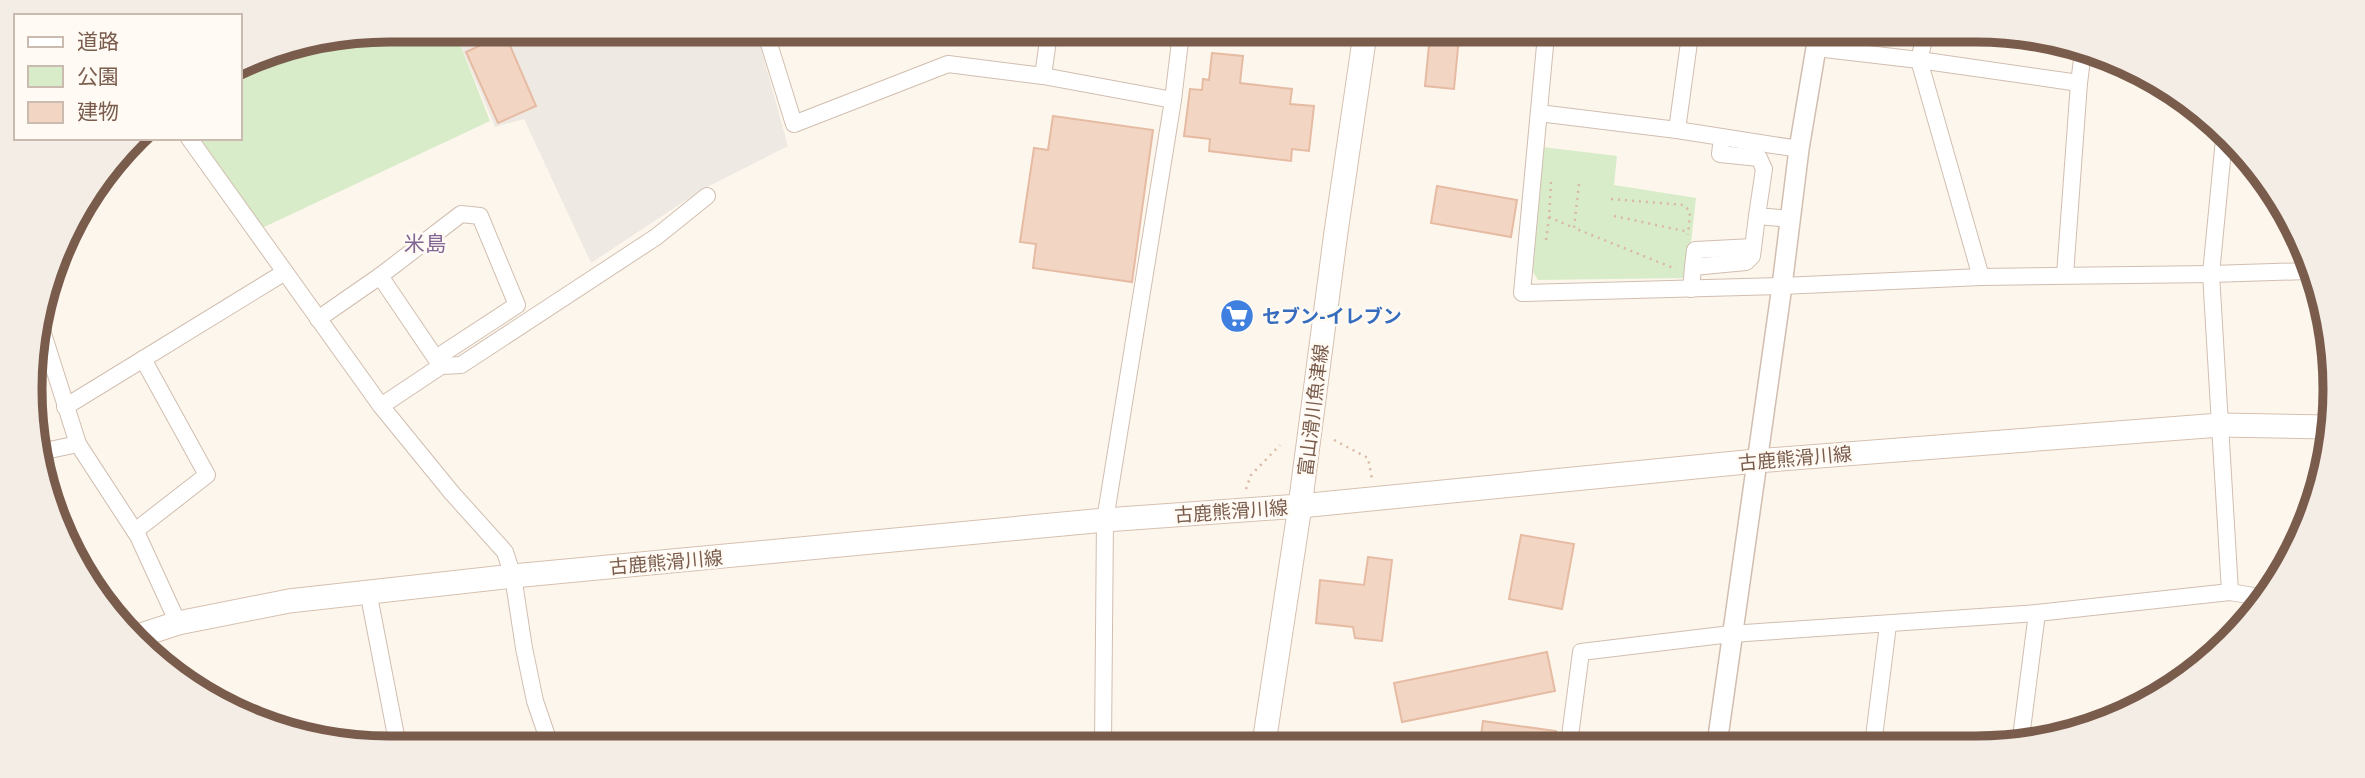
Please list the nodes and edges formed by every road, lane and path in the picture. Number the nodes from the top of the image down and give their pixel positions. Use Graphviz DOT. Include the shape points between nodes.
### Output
graph roads {
  1 [pos="768,42"];
  2 [pos="1048,42"];
  3 [pos="1180,42"];
  4 [pos="1364,42"];
  5 [pos="1545,42"];
  6 [pos="1689,42"];
  7 [pos="1818,42"];
  8 [pos="1924,42"];
  9 [pos="2082,58"];
  10 [pos="1919,60"];
  11 [pos="1043,76"];
  12 [pos="2079,83"];
  13 [pos="1173,100"];
  14 [pos="1539,113"];
  15 [pos="1677,131"];
  16 [pos="1722,137"];
  17 [pos="190,140"];
  18 [pos="2223,146"];
  19 [pos="1799,149"];
  20 [pos="1551,182"];
  21 [pos="1579,184"];
  22 [pos="707,196"];
  23 [pos="1611,199"];
  24 [pos="1614,216"];
  25 [pos="1757,216"];
  26 [pos="1549,217"];
  27 [pos="1791,219"];
  28 [pos="1574,228"];
  29 [pos="1546,240"];
  30 [pos="1692,244"];
  31 [pos="2303,271"];
  32 [pos="285,272"];
  33 [pos="2211,274"];
  34 [pos="2065,275"];
  35 [pos="380,276"];
  36 [pos="1981,277"];
  37 [pos="1782,286"];
  38 [pos="1684,289"];
  39 [pos="318,319"];
  40 [pos="45,342"];
  41 [pos="143,359"];
  42 [pos="438,362"];
  43 [pos="381,406"];
  44 [pos="65,407"];
  45 [pos="2220,425"];
  46 [pos="2321,427"];
  47 [pos="1334,440"];
  48 [pos="78,444"];
  49 [pos="1280,445"];
  50 [pos="48,450"];
  51 [pos="1756,461"];
  52 [pos="1373,483"];
  53 [pos="1246,490"];
  54 [pos="1300,506"];
  55 [pos="1105,520"];
  56 [pos="135,531"];
  57 [pos="513,576"];
  58 [pos="368,591"];
  59 [pos="2230,592"];
  60 [pos="2254,596"];
  61 [pos="2037,613"];
  62 [pos="177,623"];
  63 [pos="1888,625"];
  64 [pos="144,634"];
  65 [pos="1731,634"];
  66 [pos="2024,732"];
  67 [pos="396,736"];
  68 [pos="547,736"];
  69 [pos="1103,736"];
  70 [pos="1265,736"];
  71 [pos="1570,736"];
  72 [pos="1718,736"];
  73 [pos="1874,736"];
  1 -- 11 [label="street" via="794,124 948,64"];
  2 -- 11 [label="street"];
  3 -- 13 [label="street"];
  4 -- 54 [label="main road, 富山滑川魚津線"];
  5 -- 14 [label="street"];
  6 -- 15 [label="street"];
  7 -- 10 [label="street"];
  7 -- 19 [label="street"];
  8 -- 10 [label="street"];
  9 -- 12 [label="street"];
  10 -- 12 [label="street"];
  10 -- 36 [label="street"];
  11 -- 13 [label="street"];
  12 -- 34 [label="street"];
  13 -- 55 [label="street"];
  14 -- 15 [label="street"];
  14 -- 38 [label="street" via="1522,293"];
  15 -- 16 [label="street"];
  16 -- 19 [label="street"];
  16 -- 25 [label="street" via="1720,154 1759,158 1764,169"];
  17 -- 32 [label="street"];
  18 -- 33 [label="street"];
  19 -- 27 [label="street"];
  20 -- 26 [label="path"];
  21 -- 28 [label="path"];
  22 -- 42 [label="street" via="656,237 461,365"];
  23 -- 30 [label="path" via="1684,205 1690,212"];
  24 -- 30 [label="path"];
  25 -- 27 [label="street"];
  25 -- 30 [label="street" via="1752,256 1746,262"];
  26 -- 28 [label="path"];
  26 -- 29 [label="path"];
  27 -- 37 [label="street"];
  28 -- 38 [label="path" via="1679,270"];
  30 -- 38 [label="street"];
  31 -- 33 [label="street"];
  32 -- 39 [label="street"];
  32 -- 41 [label="street"];
  33 -- 34 [label="street"];
  33 -- 45 [label="street"];
  34 -- 36 [label="street"];
  35 -- 39 [label="street"];
  35 -- 42 [label="street"];
  35 -- 42 [label="street" via="461,214 481,216 517,305"];
  36 -- 37 [label="street"];
  37 -- 38 [label="street"];
  37 -- 51 [label="street"];
  39 -- 43 [label="street"];
  40 -- 44 [label="street"];
  41 -- 44 [label="street"];
  41 -- 56 [label="street" via="207,475"];
  42 -- 43 [label="street"];
  43 -- 57 [label="street" via="505,552"];
  44 -- 48 [label="street"];
  45 -- 46 [label="main road, 古鹿熊滑川線"];
  45 -- 51 [label="main road, 古鹿熊滑川線"];
  45 -- 59 [label="street"];
  47 -- 52 [label="path" via="1368,458"];
  48 -- 50 [label="street"];
  48 -- 56 [label="street"];
  49 -- 53 [label="path" via="1251,475"];
  51 -- 54 [label="main road, 古鹿熊滑川線"];
  51 -- 65 [label="street"];
  54 -- 55 [label="main road, 古鹿熊滑川線"];
  54 -- 70 [label="main road, 富山滑川魚津線"];
  55 -- 57 [label="main road, 古鹿熊滑川線"];
  55 -- 69 [label="street"];
  56 -- 62 [label="street"];
  57 -- 58 [label="main road, 古鹿熊滑川線"];
  57 -- 68 [label="street" via="535,701"];
  58 -- 62 [label="main road, 古鹿熊滑川線"];
  58 -- 67 [label="street"];
  59 -- 60 [label="street"];
  59 -- 61 [label="street"];
  61 -- 63 [label="street"];
  61 -- 66 [label="street"];
  62 -- 64 [label="main road, 古鹿熊滑川線"];
  63 -- 65 [label="street"];
  63 -- 73 [label="street"];
  65 -- 71 [label="street" via="1581,652"];
  65 -- 72 [label="street"];
}
